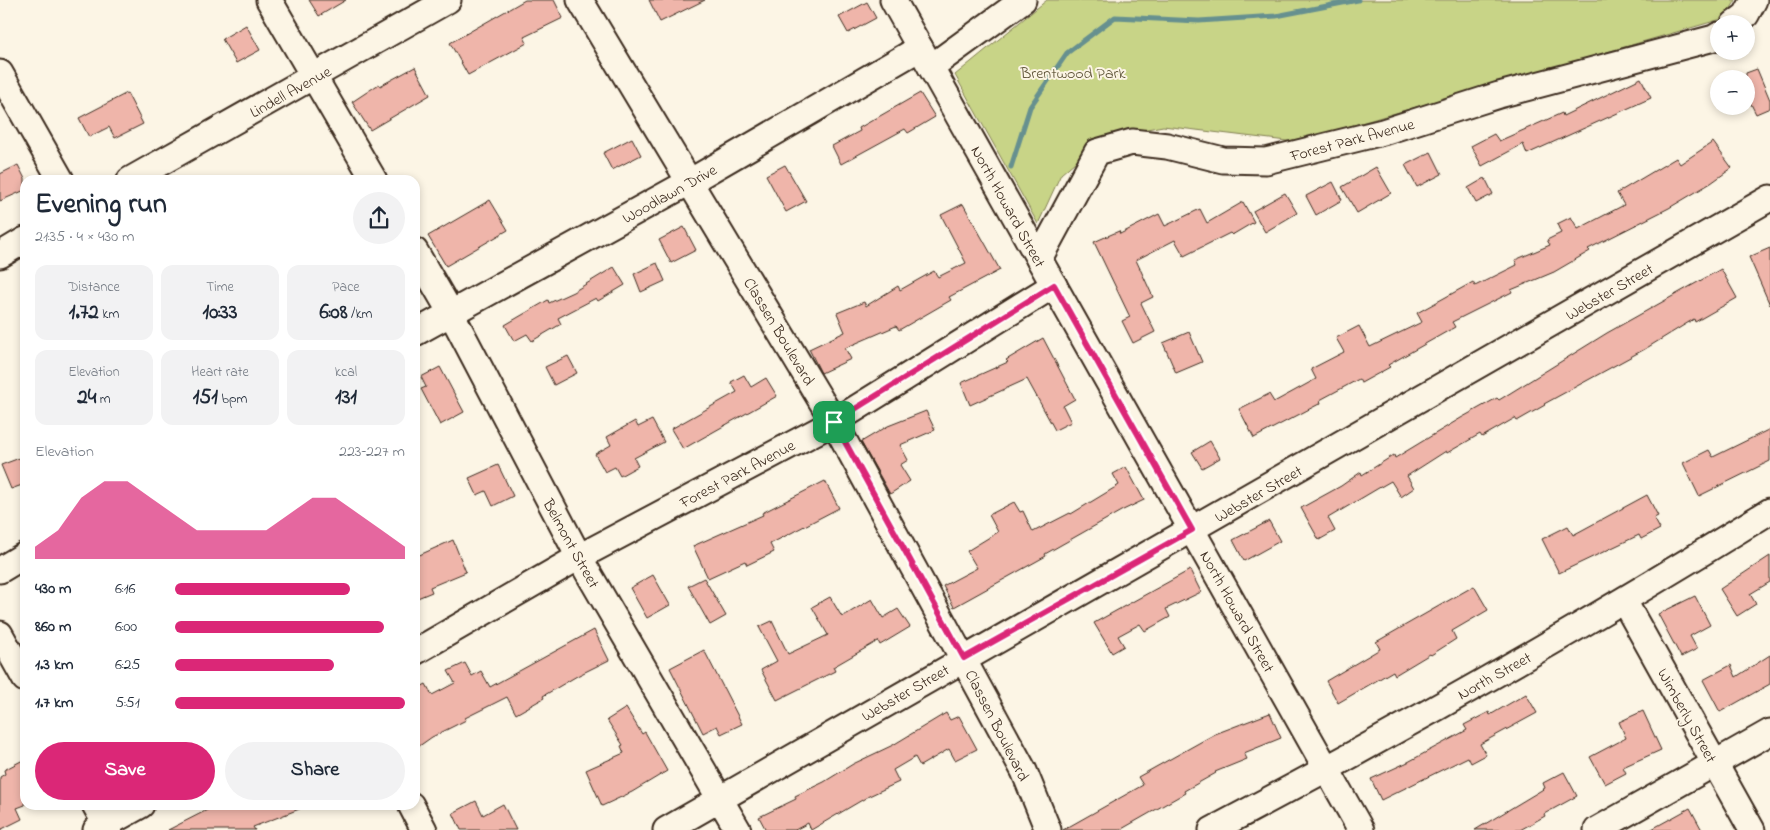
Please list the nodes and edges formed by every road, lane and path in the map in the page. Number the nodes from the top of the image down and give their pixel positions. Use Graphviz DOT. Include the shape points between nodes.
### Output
graph roads {
  1 [pos="269,0"];
  2 [pos="448,0"];
  3 [pos="580,0"];
  4 [pos="893,0"];
  5 [pos="1023,0"];
  6 [pos="1754,0"];
  7 [pos="1746,15"];
  8 [pos="1710,39"];
  9 [pos="926,58"];
  10 [pos="0,73"];
  11 [pos="315,77"];
  12 [pos="58,175"];
  13 [pos="139,175"];
  14 [pos="371,175"];
  15 [pos="691,181"];
  16 [pos="1770,198"];
  17 [pos="20,243"];
  18 [pos="0,254"];
  19 [pos="1039,258"];
  20 [pos="420,260"];
  21 [pos="1054,285"];
  22 [pos="451,313"];
  23 [pos="420,330"];
  24 [pos="834,422"];
  25 [pos="1770,511"];
  26 [pos="1192,530"];
  27 [pos="579,557"];
  28 [pos="20,558"];
  29 [pos="0,570"];
  30 [pos="1624,601"];
  31 [pos="0,634"];
  32 [pos="420,649"];
  33 [pos="964,658"];
  34 [pos="20,670"];
  35 [pos="1770,732"];
  36 [pos="1715,762"];
  37 [pos="1327,769"];
  38 [pos="720,798"];
  39 [pos="130,810"];
  40 [pos="414,810"];
  41 [pos="102,822"];
  42 [pos="424,830"];
  43 [pos="666,830"];
  44 [pos="738,830"];
  45 [pos="1048,830"];
  46 [pos="1212,830"];
  47 [pos="1362,830"];
  48 [pos="1597,830"];
  49 [pos="1752,830"];
  1 -- 11 [label="street"];
  2 -- 11 [label="street, Lindell Avenue"];
  3 -- 15 [label="street, Classen Boulevard"];
  4 -- 9 [label="street, North Howard Street"];
  5 -- 9 [label="street, Woodlawn Drive"];
  6 -- 7 [label="street"];
  8 -- 19 [label="street, Forest Park Avenue" via="1499,95 1383,132 1266,161 1223,160 1167,146 1132,142 1097,152"];
  9 -- 15 [label="street, Woodlawn Drive"];
  9 -- 19 [label="street, North Howard Street"];
  10 -- 12 [label="street"];
  11 -- 13 [label="street, Lindell Avenue"];
  11 -- 14 [label="street"];
  15 -- 22 [label="street, Woodlawn Drive"];
  15 -- 24 [label="street, Classen Boulevard"];
  16 -- 26 [label="street, Webster Street"];
  17 -- 18 [label="street"];
  19 -- 21 [label="street, North Howard Street"];
  20 -- 22 [label="street, Belmont Street"];
  21 -- 24 [label="street, Forest Park Avenue"];
  21 -- 26 [label="street, North Howard Street"];
  22 -- 23 [label="street, Woodlawn Drive"];
  22 -- 27 [label="street, Belmont Street"];
  24 -- 27 [label="street, Forest Park Avenue"];
  24 -- 33 [label="street, Classen Boulevard"];
  25 -- 30 [label="street, North Street"];
  26 -- 33 [label="street, Webster Street"];
  26 -- 37 [label="street, North Howard Street"];
  27 -- 32 [label="street, Forest Park Avenue"];
  27 -- 38 [label="street, Belmont Street"];
  28 -- 29 [label="street"];
  30 -- 36 [label="street, Wimberly Street"];
  30 -- 37 [label="street, North Street"];
  31 -- 34 [label="street"];
  33 -- 38 [label="street, Webster Street"];
  33 -- 45 [label="street, Classen Boulevard" via="1024,771"];
  35 -- 36 [label="street"];
  36 -- 48 [label="street"];
  36 -- 49 [label="street, Wimberly Street"];
  37 -- 46 [label="street, North Street"];
  37 -- 47 [label="street, North Howard Street"];
  38 -- 43 [label="street, Webster Street"];
  38 -- 44 [label="street, Belmont Street"];
  39 -- 41 [label="street"];
  40 -- 42 [label="street"];
}
